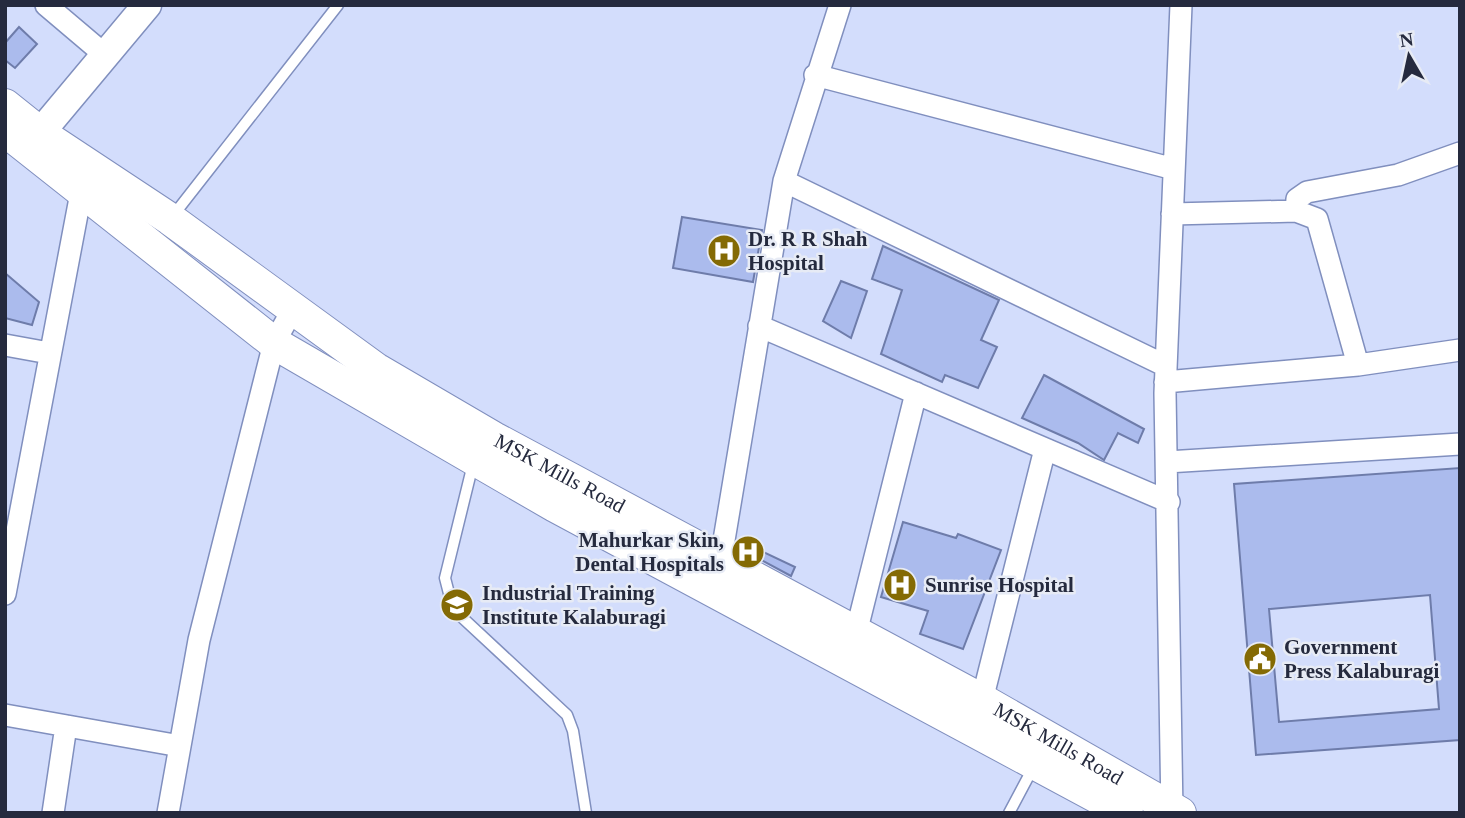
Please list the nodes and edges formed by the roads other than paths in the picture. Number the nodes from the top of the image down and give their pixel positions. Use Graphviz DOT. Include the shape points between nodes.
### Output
graph roads {
  1 [pos="46,5"];
  2 [pos="147,5"];
  3 [pos="338,5"];
  4 [pos="839,5"];
  5 [pos="1181,5"];
  6 [pos="106,55"];
  7 [pos="815,75"];
  8 [pos="5,105"];
  9 [pos="25,138"];
  10 [pos="1460,153"];
  11 [pos="1174,169"];
  12 [pos="784,181"];
  13 [pos="81,193"];
  14 [pos="1296,211"];
  15 [pos="1172,214"];
  16 [pos="170,219"];
  17 [pos="293,309"];
  18 [pos="759,326"];
  19 [pos="274,343"];
  20 [pos="5,345"];
  21 [pos="1460,350"];
  22 [pos="49,353"];
  23 [pos="1358,365"];
  24 [pos="1166,374"];
  25 [pos="916,393"];
  26 [pos="1460,444"];
  27 [pos="1045,449"];
  28 [pos="474,458"];
  29 [pos="1167,462"];
  30 [pos="1169,502"];
  31 [pos="9,552"];
  32 [pos="721,561"];
  33 [pos="715,592"];
  34 [pos="5,594"];
  35 [pos="856,633"];
  36 [pos="982,700"];
  37 [pos="5,715"];
  38 [pos="66,726"];
  39 [pos="974,731"];
  40 [pos="180,746"];
  41 [pos="1035,763"];
  42 [pos="1175,811"];
  43 [pos="53,813"];
  44 [pos="168,813"];
  45 [pos="586,813"];
  46 [pos="1009,813"];
  47 [pos="1127,813"];
  1 -- 6 [label="street"];
  2 -- 6 [label="street"];
  3 -- 16 [label="lane"];
  4 -- 7 [label="street"];
  5 -- 11 [label="street"];
  6 -- 9 [label="street"];
  7 -- 11 [label="street"];
  7 -- 12 [label="street"];
  8 -- 9 [label="main road, MSK Mills Road"];
  9 -- 13 [label="main road, MSK Mills Road"];
  9 -- 16 [label="main road, MSK Mills Road"];
  10 -- 14 [label="street" via="1398,175 1300,194"];
  11 -- 15 [label="street"];
  12 -- 18 [label="street"];
  12 -- 24 [label="street"];
  13 -- 19 [label="main road, MSK Mills Road"];
  13 -- 22 [label="street"];
  14 -- 15 [label="street"];
  14 -- 23 [label="street" via="1317,219"];
  15 -- 24 [label="street"];
  16 -- 17 [label="main road, MSK Mills Road"];
  17 -- 19 [label="street"];
  17 -- 32 [label="main road, MSK Mills Road" via="376,369"];
  18 -- 25 [label="street"];
  18 -- 32 [label="street"];
  19 -- 28 [label="main road, MSK Mills Road"];
  19 -- 40 [label="street" via="199,640"];
  20 -- 22 [label="street"];
  21 -- 23 [label="street"];
  22 -- 31 [label="street"];
  23 -- 24 [label="street"];
  24 -- 29 [label="street"];
  25 -- 27 [label="street"];
  25 -- 35 [label="street"];
  26 -- 29 [label="street"];
  27 -- 30 [label="street"];
  27 -- 36 [label="street"];
  28 -- 33 [label="main road, MSK Mills Road"];
  28 -- 45 [label="lane" via="445,578 447,594 453,609 567,715"];
  29 -- 30 [label="street"];
  30 -- 42 [label="street"];
  31 -- 34 [label="street"];
  32 -- 33 [label="street"];
  32 -- 35 [label="main road, MSK Mills Road"];
  33 -- 39 [label="main road, MSK Mills Road"];
  35 -- 36 [label="main road, MSK Mills Road"];
  36 -- 39 [label="street"];
  36 -- 42 [label="main road, MSK Mills Road"];
  37 -- 38 [label="street"];
  38 -- 40 [label="street"];
  38 -- 43 [label="street"];
  39 -- 41 [label="main road, MSK Mills Road"];
  40 -- 44 [label="street"];
  41 -- 46 [label="lane"];
  41 -- 47 [label="main road, MSK Mills Road"];
}
